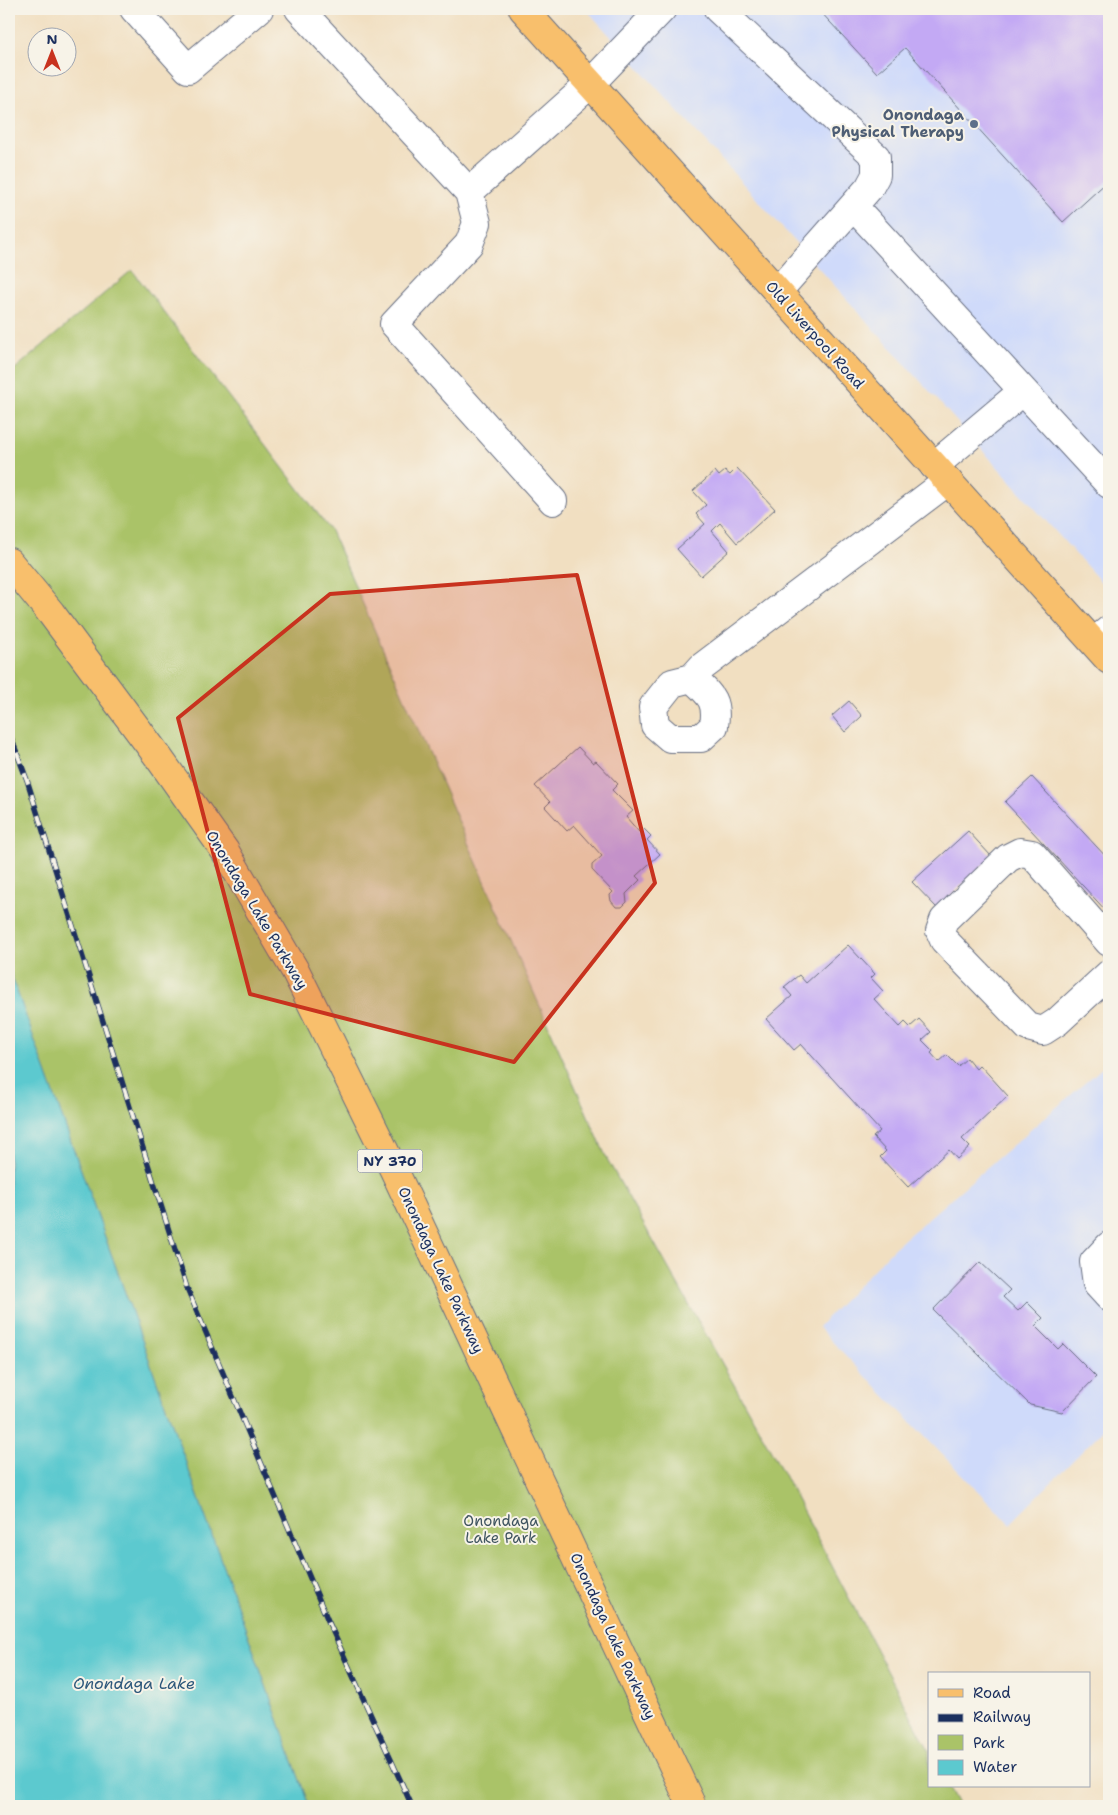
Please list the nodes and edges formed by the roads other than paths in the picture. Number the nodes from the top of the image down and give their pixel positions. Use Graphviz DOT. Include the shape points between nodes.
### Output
graph roads {
  1 [pos="134,9"];
  2 [pos="259,9"];
  3 [pos="299,9"];
  4 [pos="523,9"];
  5 [pos="662,9"];
  6 [pos="718,9"];
  7 [pos="590,84"];
  8 [pos="468,192"];
  9 [pos="853,206"];
  10 [pos="777,292"];
  11 [pos="1023,391"];
  12 [pos="941,474"];
  13 [pos="1109,484"];
  14 [pos="553,500"];
  15 [pos="9,562"];
  16 [pos="1104,644"];
  17 [pos="692,678"];
  18 [pos="1109,942"];
  19 [pos="1109,974"];
  20 [pos="1109,1246"];
  21 [pos="1109,1297"];
  22 [pos="692,1806"];
  1 -- 2 [label="lane" via="188,69"];
  3 -- 8 [label="lane"];
  4 -- 7 [label="main road, Old Liverpool Road"];
  5 -- 7 [label="lane"];
  6 -- 9 [label="lane" via="876,158 876,175"];
  7 -- 8 [label="lane"];
  7 -- 10 [label="main road, Old Liverpool Road"];
  8 -- 14 [label="lane" via="477,223 469,244 394,324"];
  9 -- 10 [label="lane"];
  9 -- 11 [label="lane"];
  10 -- 12 [label="main road, Old Liverpool Road"];
  11 -- 12 [label="lane"];
  11 -- 13 [label="lane"];
  12 -- 16 [label="main road, Old Liverpool Road"];
  12 -- 17 [label="lane"];
  15 -- 22 [label="main road, Onondaga Lake Parkway / NY 370" via="51,612 214,836 296,972 394,1170"];
  18 -- 19 [label="lane" via="1032,854 1020,852 1008,858 944,920 940,931 944,940 1028,1027 1043,1031 1058,1022"];
  20 -- 21 [label="lane" via="1094,1262 1097,1284"];
}
